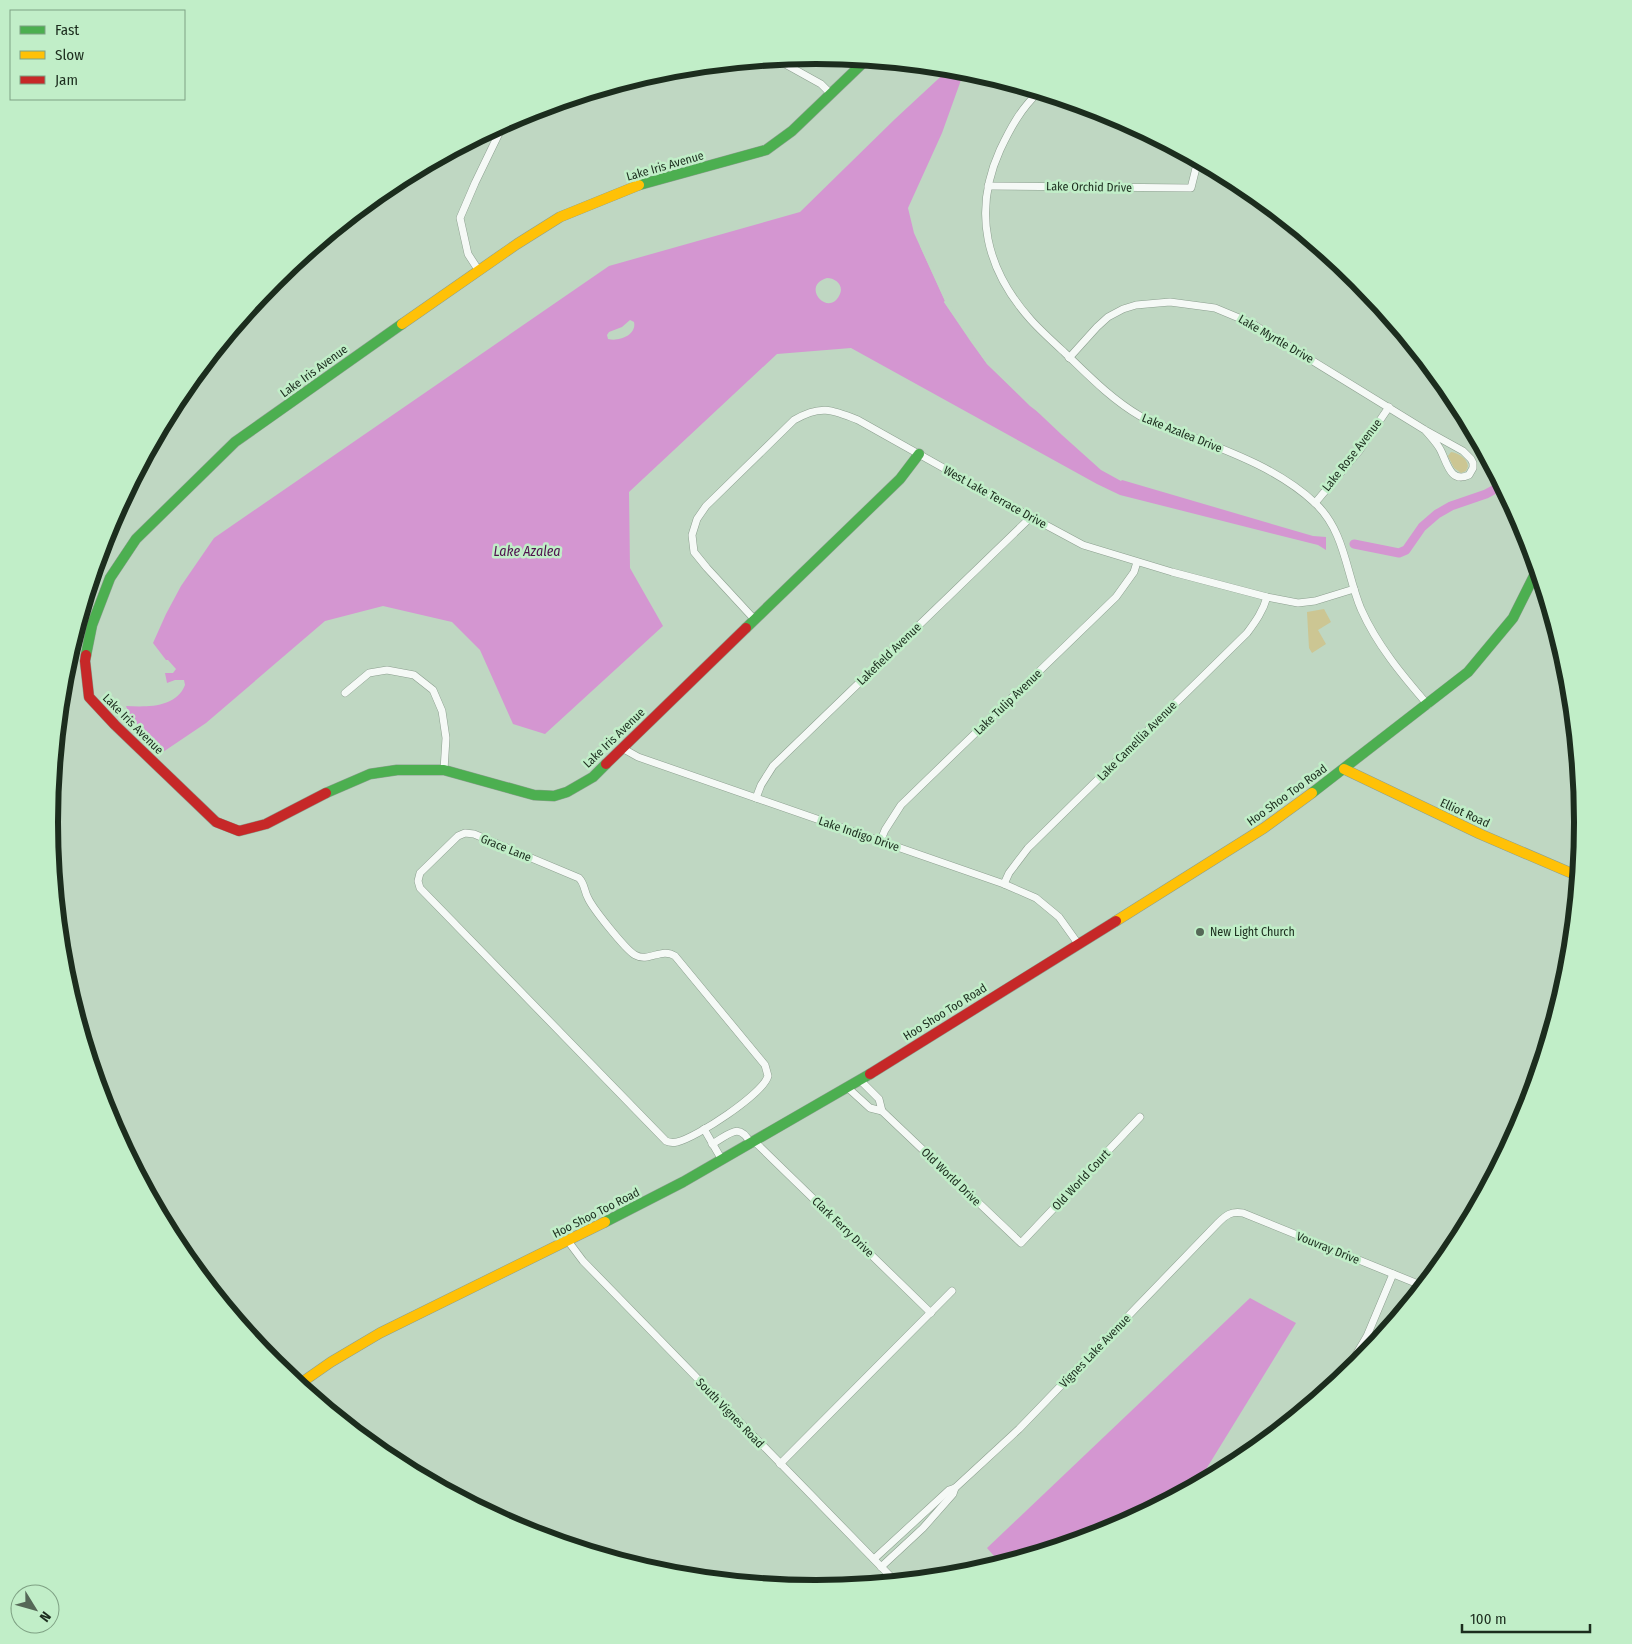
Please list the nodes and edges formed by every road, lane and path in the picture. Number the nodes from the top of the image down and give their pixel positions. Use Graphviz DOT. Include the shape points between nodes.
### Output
graph roads {
  1 [pos="786,65"];
  2 [pos="861,65"];
  3 [pos="831,94"];
  4 [pos="1034,96"];
  5 [pos="499,134"];
  6 [pos="1197,166"];
  7 [pos="988,186"];
  8 [pos="479,271"];
  9 [pos="1069,358"];
  10 [pos="1389,407"];
  11 [pos="1425,430"];
  12 [pos="919,454"];
  13 [pos="1315,503"];
  14 [pos="1031,518"];
  15 [pos="1137,562"];
  16 [pos="1534,578"];
  17 [pos="1354,589"];
  18 [pos="1267,597"];
  19 [pos="754,620"];
  20 [pos="345,693"];
  21 [pos="1428,704"];
  22 [pos="622,748"];
  23 [pos="1344,769"];
  24 [pos="444,770"];
  25 [pos="756,798"];
  26 [pos="880,842"];
  27 [pos="1573,874"];
  28 [pos="1004,884"];
  29 [pos="1079,945"];
  30 [pos="860,1080"];
  31 [pos="848,1088"];
  32 [pos="882,1111"];
  33 [pos="1140,1117"];
  34 [pos="704,1129"];
  35 [pos="753,1143"];
  36 [pos="712,1144"];
  37 [pos="722,1160"];
  38 [pos="1232,1212"];
  39 [pos="568,1241"];
  40 [pos="1021,1243"];
  41 [pos="1393,1274"];
  42 [pos="1418,1284"];
  43 [pos="952,1291"];
  44 [pos="931,1313"];
  45 [pos="1358,1352"];
  46 [pos="304,1381"];
  47 [pos="780,1464"];
  48 [pos="955,1488"];
  49 [pos="874,1559"];
  50 [pos="881,1567"];
  51 [pos="890,1577"];
  1 -- 3 [label="street" via="821,84"];
  2 -- 3 [label="street, Lake Iris Avenue"];
  3 -- 8 [label="street, Lake Iris Avenue" via="792,131 766,150 642,184 560,217"];
  4 -- 7 [label="street, Lake Azalea Drive" via="1004,141"];
  5 -- 8 [label="street" via="460,218 468,254"];
  6 -- 7 [label="street, Lake Orchid Drive" via="1191,188"];
  7 -- 9 [label="street, Lake Azalea Drive" via="984,218 987,237 1006,286 1029,318"];
  8 -- 24 [label="street, Lake Iris Avenue" via="236,442 170,504 136,540 110,578 92,625 85,661 89,697 216,822 239,831 266,824 338,786 370,774 396,770"];
  9 -- 10 [label="street, Lake Myrtle Drive" via="1097,327 1123,308 1149,303 1190,304 1215,308 1250,323"];
  9 -- 13 [label="street, Lake Azalea Drive" via="1113,399 1142,418 1270,471"];
  10 -- 11 [label="street, Lake Myrtle Drive"];
  10 -- 13 [label="street, Lake Rose Avenue"];
  11 -- 11 [label="street, Lake Myrtle Drive" via="1467,455 1473,463 1469,475 1453,475 1440,448"];
  12 -- 14 [label="street, West Lake Terrace Drive"];
  12 -- 19 [label="street, Lake Iris Avenue" via="900,479"];
  12 -- 19 [label="street, West Lake Terrace Drive" via="839,412 809,412 794,420 706,506 692,535 694,552"];
  13 -- 17 [label="street, Lake Azalea Drive" via="1337,533"];
  14 -- 15 [label="street, West Lake Terrace Drive" via="1083,545"];
  14 -- 25 [label="street, Lakefield Avenue" via="774,766"];
  15 -- 18 [label="street, West Lake Terrace Drive"];
  15 -- 26 [label="street, Lake Tulip Avenue" via="1134,572 1116,597 902,805"];
  16 -- 21 [label="street, Hoo Shoo Too Road" via="1513,618 1494,642 1468,672"];
  17 -- 18 [label="street, West Lake Terrace Drive" via="1298,603"];
  17 -- 21 [label="street, Lake Azalea Drive" via="1370,627 1384,649"];
  18 -- 28 [label="street, Lake Camellia Avenue" via="1257,621 1247,633 1028,848"];
  19 -- 22 [label="street, Lake Iris Avenue"];
  20 -- 24 [label="street" via="369,673 387,670 414,675 432,690 442,711 446,738"];
  21 -- 23 [label="street, Hoo Shoo Too Road"];
  22 -- 24 [label="street, Lake Iris Avenue" via="593,777 554,796 534,795"];
  22 -- 25 [label="street, Lake Indigo Drive" via="638,757"];
  23 -- 27 [label="street, Elliot Road"];
  23 -- 29 [label="street, Hoo Shoo Too Road" via="1264,828"];
  25 -- 26 [label="street, Lake Indigo Drive"];
  26 -- 28 [label="street, Lake Indigo Drive"];
  28 -- 29 [label="street, Lake Indigo Drive" via="1036,898 1059,917"];
  29 -- 30 [label="street, Hoo Shoo Too Road"];
  30 -- 31 [label="street, Hoo Shoo Too Road"];
  30 -- 32 [label="street, Old World Drive" via="879,1099"];
  31 -- 32 [label="street, Old World Drive" via="870,1108"];
  31 -- 35 [label="street, Hoo Shoo Too Road"];
  32 -- 40 [label="street, Old World Drive"];
  33 -- 40 [label="street, Old World Court"];
  34 -- 34 [label="street, Grace Lane" via="679,1142 666,1141 423,892 418,884 420,873 458,836 474,834 574,876 583,883 593,905 633,954 645,958 667,952 677,958 768,1072 761,1089"];
  34 -- 36 [label="street"];
  35 -- 36 [label="street, Clark Ferry Drive" via="740,1131"];
  35 -- 37 [label="street, Hoo Shoo Too Road"];
  35 -- 44 [label="street, Clark Ferry Drive"];
  36 -- 37 [label="street"];
  37 -- 39 [label="street, Hoo Shoo Too Road"];
  38 -- 41 [label="street, Vouvray Drive" via="1242,1213"];
  38 -- 48 [label="street, Vignes Lake Avenue" via="1019,1429"];
  39 -- 46 [label="street, Hoo Shoo Too Road" via="355,1347"];
  39 -- 47 [label="street, South Vignes Road"];
  41 -- 42 [label="street, Vouvray Drive"];
  41 -- 45 [label="street"];
  43 -- 44 [label="street"];
  44 -- 47 [label="street"];
  47 -- 49 [label="street, South Vignes Road"];
  48 -- 49 [label="street, Vignes Lake Avenue"];
  48 -- 50 [label="street, Vignes Lake Avenue" via="923,1528"];
  49 -- 50 [label="street, South Vignes Road"];
  50 -- 51 [label="street, South Vignes Road"];
}
